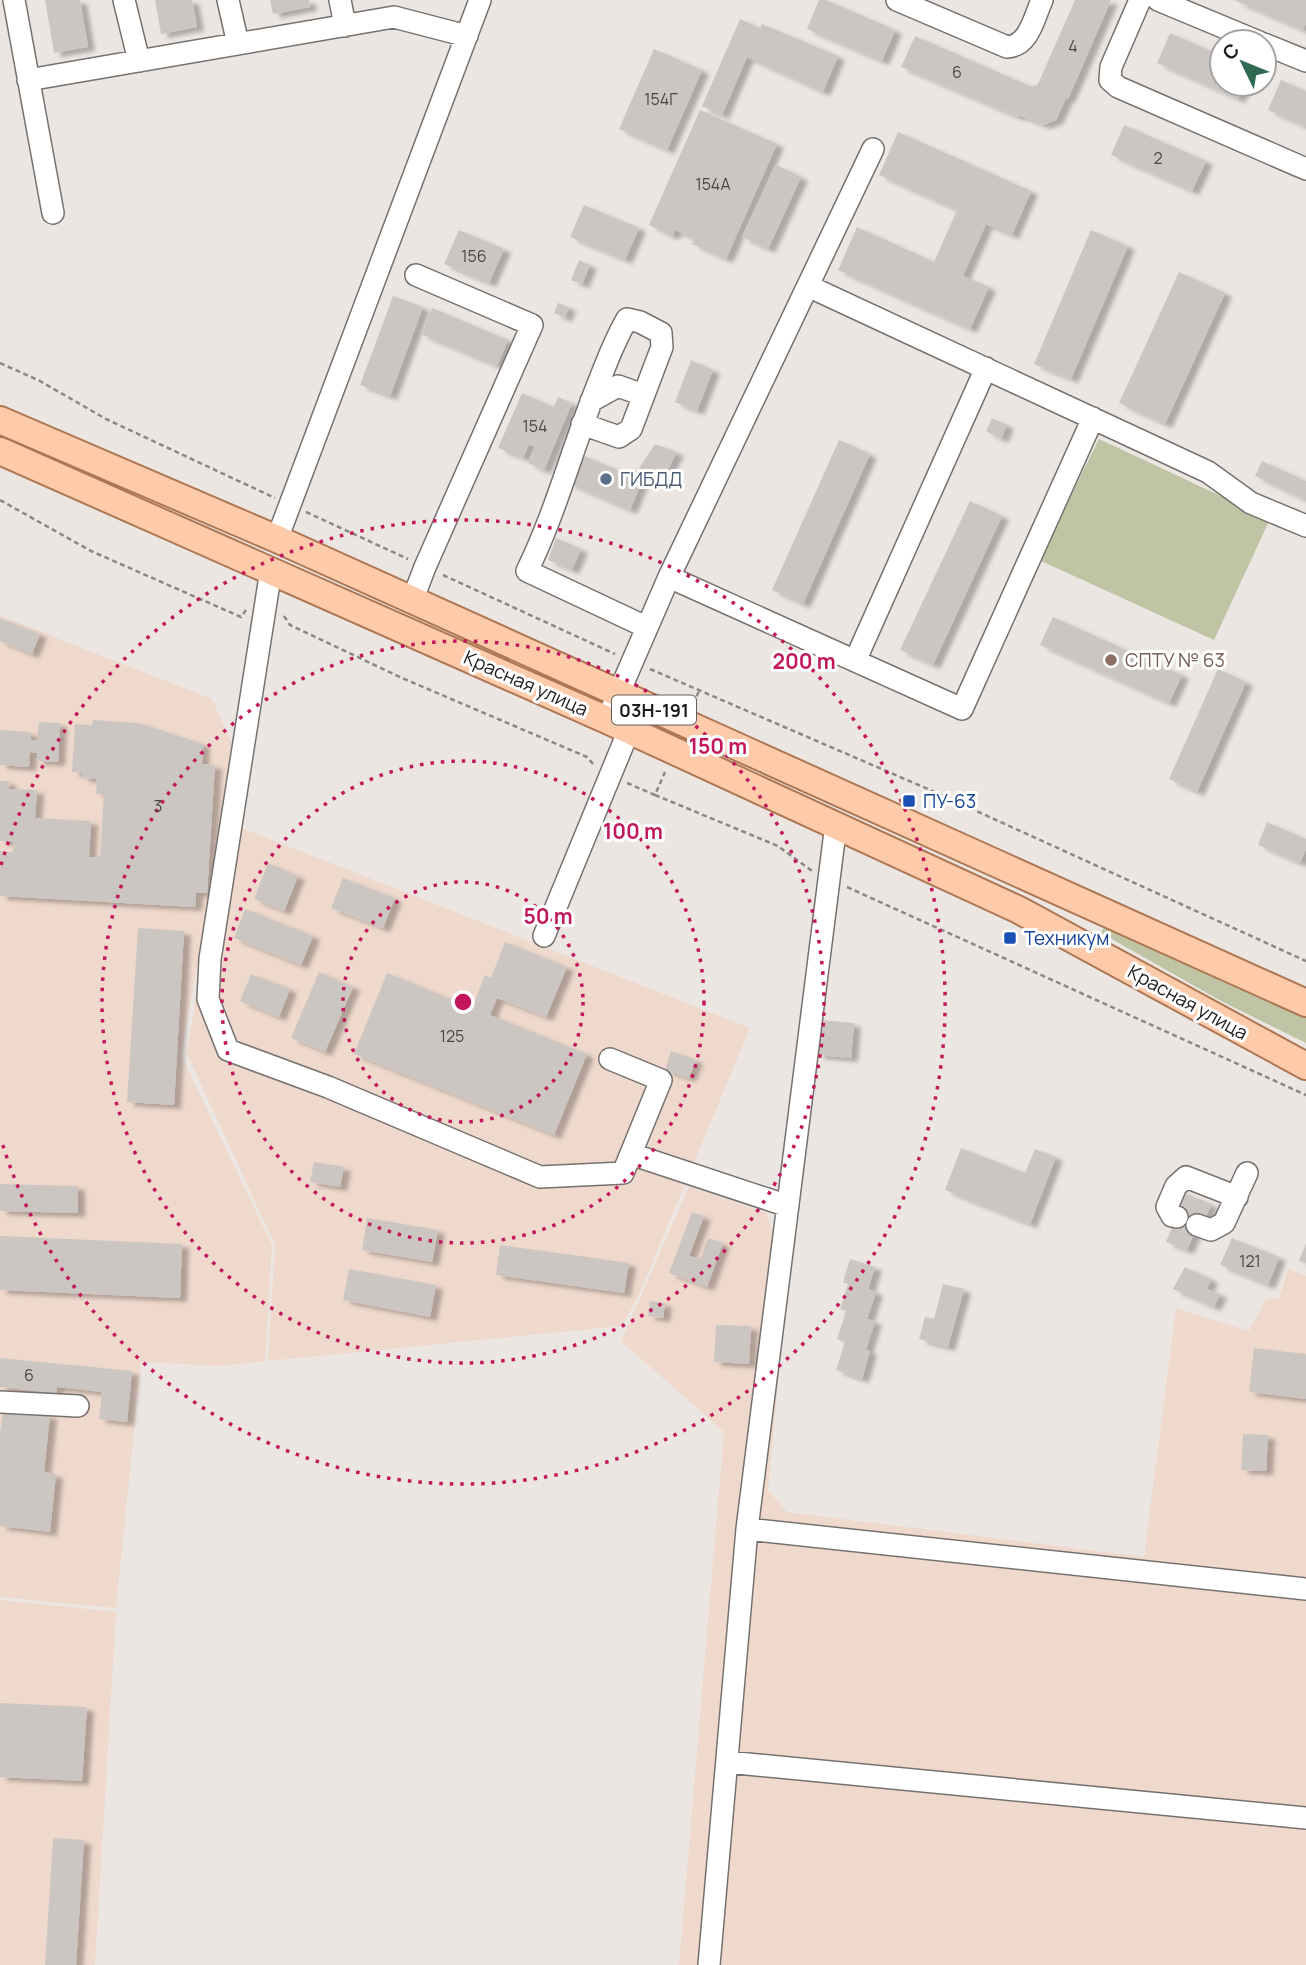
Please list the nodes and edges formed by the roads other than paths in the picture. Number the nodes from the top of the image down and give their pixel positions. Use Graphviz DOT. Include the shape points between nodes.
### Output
graph roads {
  1 [pos="14,0"];
  2 [pos="124,0"];
  3 [pos="229,0"];
  4 [pos="340,0"];
  5 [pos="480,0"];
  6 [pos="897,0"];
  7 [pos="1042,0"];
  8 [pos="1140,0"];
  9 [pos="1158,0"];
  10 [pos="345,26"];
  11 [pos="1226,28"];
  12 [pos="467,36"];
  13 [pos="238,44"];
  14 [pos="1278,50"];
  15 [pos="139,61"];
  16 [pos="1306,61"];
  17 [pos="29,80"];
  18 [pos="873,149"];
  19 [pos="1306,169"];
  20 [pos="53,213"];
  21 [pos="416,275"];
  22 [pos="808,286"];
  23 [pos="986,368"];
  24 [pos="643,396"];
  25 [pos="591,401"];
  26 [pos="1093,418"];
  27 [pos="0,420"];
  28 [pos="582,424"];
  29 [pos="0,451"];
  30 [pos="1306,526"];
  31 [pos="277,539"];
  32 [pos="271,570"];
  33 [pos="669,577"];
  34 [pos="412,601"];
  35 [pos="646,627"];
  36 [pos="855,661"];
  37 [pos="617,694"];
  38 [pos="618,725"];
  39 [pos="836,824"];
  40 [pos="544,936"];
  41 [pos="1306,1003"];
  42 [pos="610,1059"];
  43 [pos="1306,1066"];
  44 [pos="631,1154"];
  45 [pos="1247,1172"];
  46 [pos="1237,1197"];
  47 [pos="788,1206"];
  48 [pos="1177,1217"];
  49 [pos="1198,1225"];
  50 [pos="0,1402"];
  51 [pos="78,1406"];
  52 [pos="747,1529"];
  53 [pos="1306,1590"];
  54 [pos="727,1762"];
  55 [pos="1306,1818"];
  56 [pos="709,1965"];
  1 -- 17 [label="street"];
  2 -- 15 [label="street"];
  3 -- 13 [label="street"];
  4 -- 10 [label="street"];
  5 -- 12 [label="street"];
  6 -- 7 [label="street" via="1007,47 1025,39"];
  8 -- 19 [label="street" via="1111,67 1111,80"];
  9 -- 11 [label="street"];
  10 -- 12 [label="street" via="394,17"];
  10 -- 13 [label="street"];
  12 -- 31 [label="street"];
  13 -- 15 [label="street"];
  14 -- 16 [label="street"];
  15 -- 17 [label="street"];
  17 -- 20 [label="street"];
  18 -- 22 [label="street"];
  21 -- 34 [label="street" via="533,325"];
  22 -- 23 [label="street"];
  22 -- 33 [label="street"];
  23 -- 26 [label="street"];
  23 -- 36 [label="street"];
  24 -- 25 [label="street" via="618,386"];
  24 -- 25 [label="street" via="662,347 661,333 627,319"];
  24 -- 28 [label="street" via="631,429 619,437"];
  25 -- 28 [label="street"];
  26 -- 30 [label="street" via="1208,472 1251,503"];
  26 -- 36 [label="street" via="962,709"];
  27 -- 31 [label="main road, Красная улица / 03Н-191"];
  28 -- 35 [label="street" via="527,571"];
  29 -- 32 [label="main road, Красная улица / 03Н-191"];
  31 -- 34 [label="main road, Красная улица / 03Н-191"];
  32 -- 38 [label="main road, Красная улица / 03Н-191"];
  32 -- 44 [label="street" via="210,958 208,999 228,1050 540,1177 623,1173"];
  33 -- 35 [label="street"];
  33 -- 36 [label="street"];
  34 -- 37 [label="main road, Красная улица / 03Н-191"];
  35 -- 37 [label="street"];
  37 -- 38 [label="street"];
  37 -- 41 [label="main road, Красная улица / 03Н-191"];
  38 -- 39 [label="main road, Красная улица / 03Н-191"];
  38 -- 40 [label="street" via="610,776"];
  39 -- 43 [label="main road, Красная улица / 03Н-191" via="1018,910"];
  39 -- 47 [label="street"];
  42 -- 44 [label="street" via="661,1080"];
  44 -- 47 [label="street"];
  45 -- 46 [label="street"];
  46 -- 48 [label="street" via="1186,1177 1176,1186 1167,1207"];
  46 -- 49 [label="street" via="1224,1223 1211,1230"];
  47 -- 52 [label="street"];
  50 -- 51 [label="street"];
  52 -- 53 [label="street"];
  52 -- 54 [label="street"];
  54 -- 55 [label="street"];
  54 -- 56 [label="street"];
}
